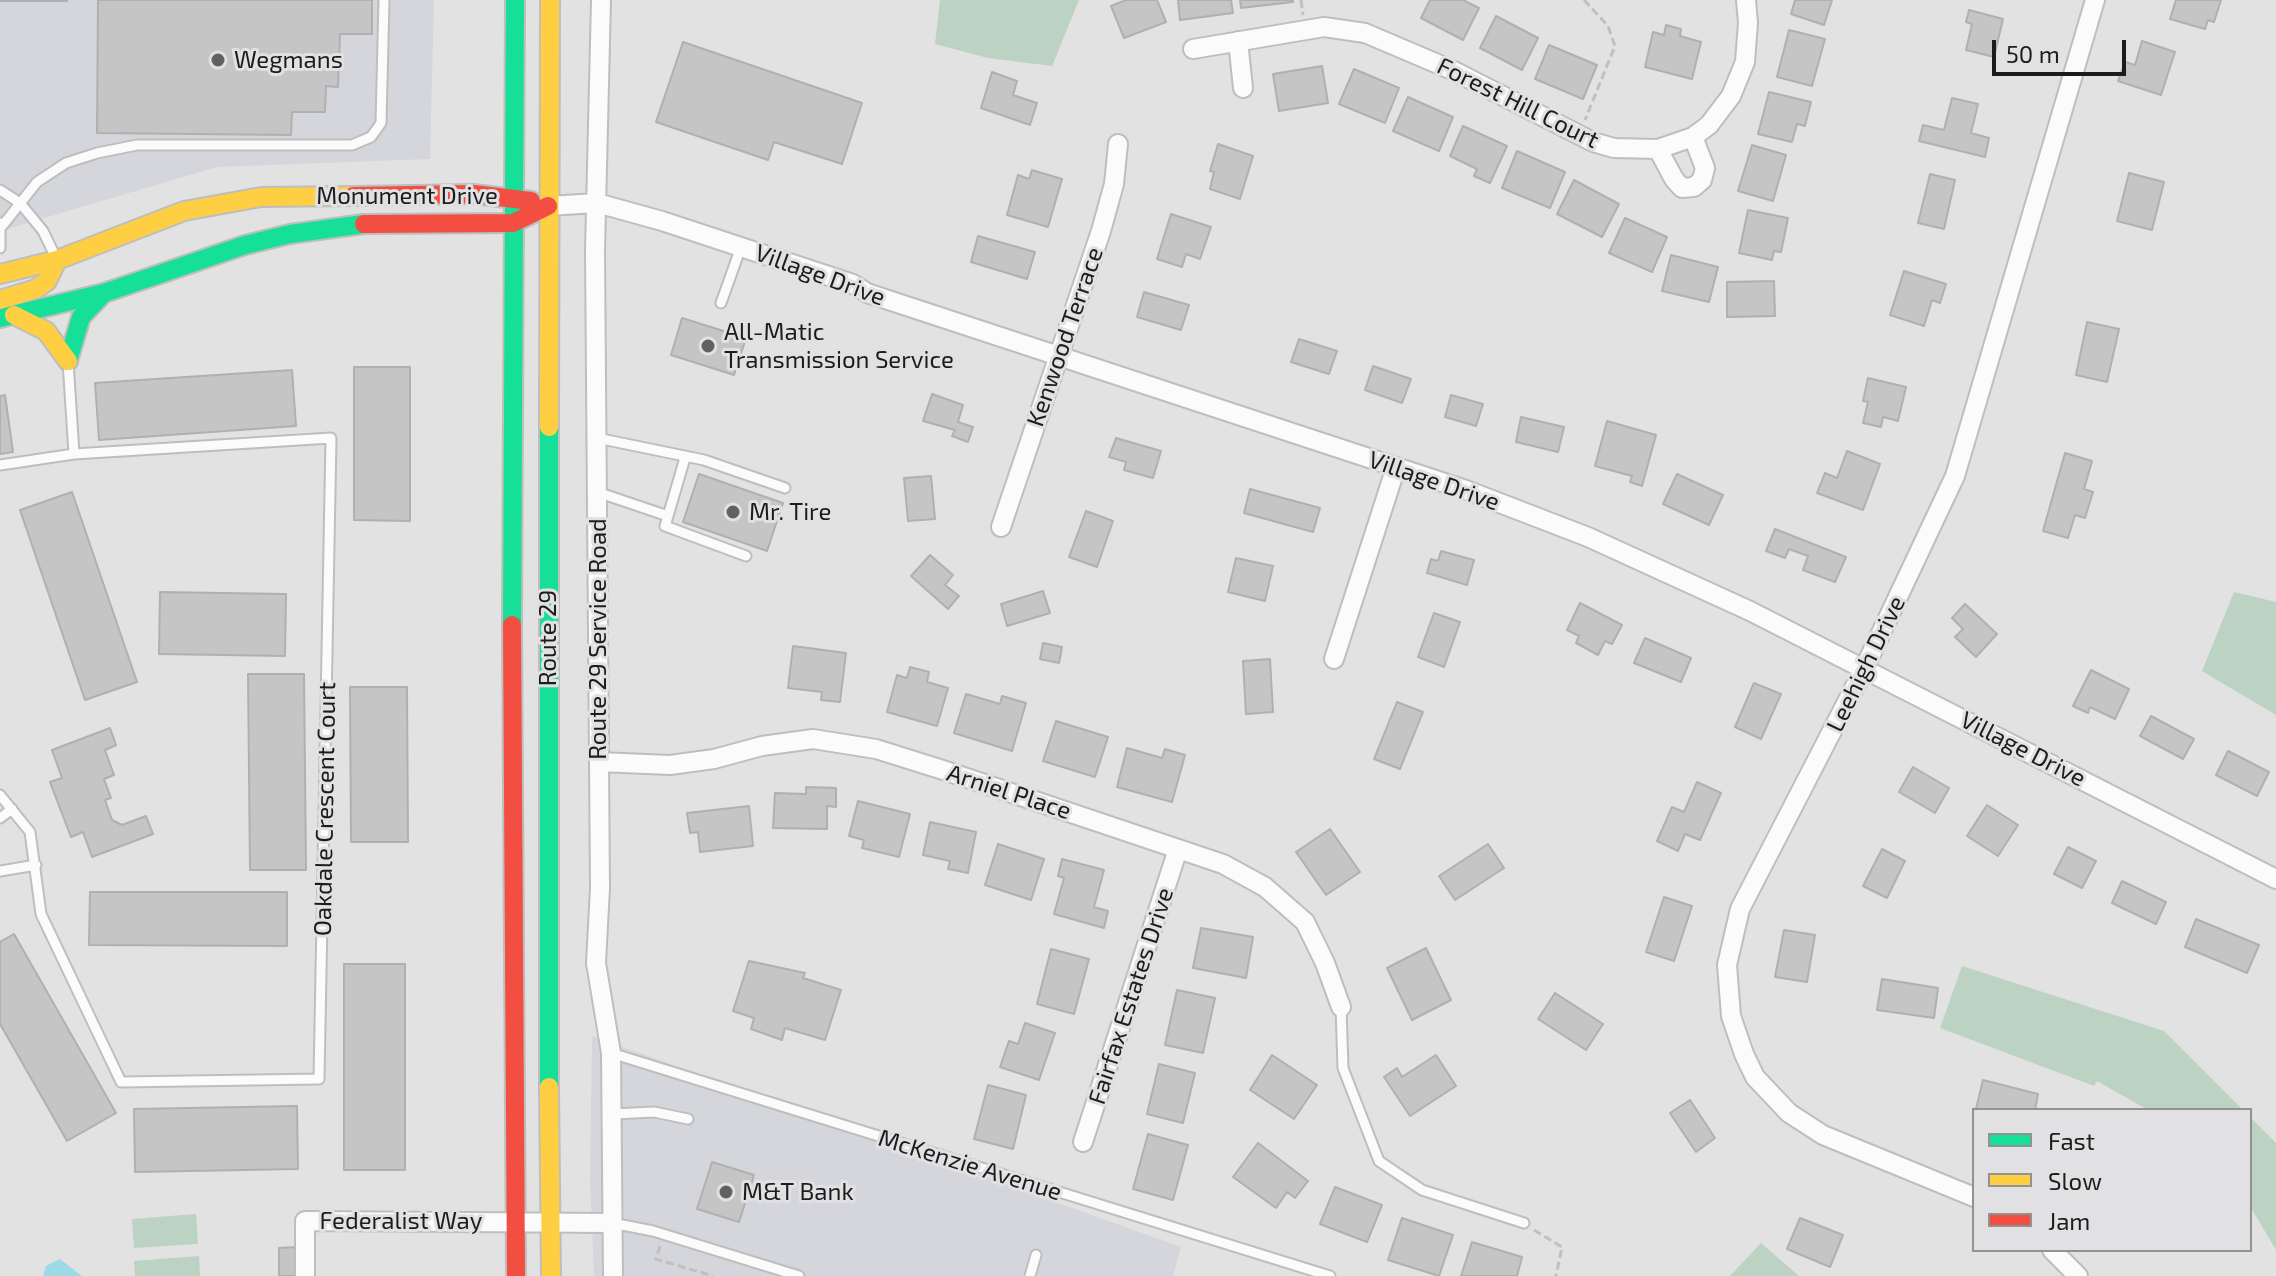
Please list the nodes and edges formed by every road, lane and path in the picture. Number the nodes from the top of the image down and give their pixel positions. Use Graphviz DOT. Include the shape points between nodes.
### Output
graph roads {
  1 [pos="384,0"];
  2 [pos="515,0"];
  3 [pos="550,0"];
  4 [pos="601,0"];
  5 [pos="1584,0"];
  6 [pos="1746,0"];
  7 [pos="2095,0"];
  8 [pos="1238,41"];
  9 [pos="1193,49"];
  10 [pos="1243,88"];
  11 [pos="1578,134"];
  12 [pos="1693,137"];
  13 [pos="1118,144"];
  14 [pos="1658,149"];
  15 [pos="0,190"];
  16 [pos="514,197"];
  17 [pos="20,203"];
  18 [pos="597,203"];
  19 [pos="548,206"];
  20 [pos="513,223"];
  21 [pos="1,224"];
  22 [pos="741,247"];
  23 [pos="0,248"];
  24 [pos="57,260"];
  25 [pos="0,274"];
  26 [pos="104,293"];
  27 [pos="0,300"];
  28 [pos="721,303"];
  29 [pos="7,316"];
  30 [pos="1060,355"];
  31 [pos="68,361"];
  32 [pos="597,438"];
  33 [pos="74,454"];
  34 [pos="685,458"];
  35 [pos="0,465"];
  36 [pos="1396,467"];
  37 [pos="785,488"];
  38 [pos="597,492"];
  39 [pos="668,516"];
  40 [pos="1001,527"];
  41 [pos="746,556"];
  42 [pos="1334,659"];
  43 [pos="1864,669"];
  44 [pos="599,762"];
  45 [pos="0,795"];
  46 [pos="12,809"];
  47 [pos="0,818"];
  48 [pos="1178,849"];
  49 [pos="36,865"];
  50 [pos="0,871"];
  51 [pos="2276,879"];
  52 [pos="1341,1007"];
  53 [pos="611,1053"];
  54 [pos="613,1114"];
  55 [pos="688,1119"];
  56 [pos="1083,1142"];
  57 [pos="1972,1196"];
  58 [pos="514,1222"];
  59 [pos="552,1223"];
  60 [pos="612,1223"];
  61 [pos="1524,1223"];
  62 [pos="663,1234"];
  63 [pos="2054,1252"];
  64 [pos="1036,1255"];
  65 [pos="305,1276"];
  66 [pos="516,1276"];
  67 [pos="551,1276"];
  68 [pos="613,1276"];
  69 [pos="713,1276"];
  70 [pos="799,1276"];
  71 [pos="1030,1276"];
  72 [pos="1330,1276"];
  73 [pos="1556,1276"];
  74 [pos="2078,1276"];
  1 -- 17 [label="lane" via="381,123 371,137 352,145 137,145 66,163 37,182"];
  2 -- 16 [label="main road, Route 29"];
  3 -- 19 [label="main road, Route 29"];
  4 -- 18 [label="street, Route 29 Service Road"];
  5 -- 11 [label="path" via="1608,26 1615,46"];
  6 -- 12 [label="street, Forest Hill Court" via="1745,62 1731,96"];
  7 -- 43 [label="street, Leehigh Drive" via="1968,438 1938,518"];
  8 -- 9 [label="street, Forest Hill Court"];
  8 -- 10 [label="street"];
  8 -- 11 [label="street, Forest Hill Court" via="1324,27 1365,33"];
  11 -- 14 [label="street, Forest Hill Court" via="1614,148"];
  12 -- 14 [label="street, Forest Hill Court"];
  12 -- 14 [label="street" via="1705,168 1694,187 1682,188"];
  13 -- 30 [label="street, Kenwood Terrace" via="1108,208"];
  15 -- 17 [label="lane"];
  16 -- 19 [label="main road, Monument Drive"];
  16 -- 20 [label="main road, Route 29"];
  16 -- 24 [label="main road, Monument Drive" via="261,197 184,211"];
  17 -- 21 [label="lane"];
  17 -- 24 [label="lane" via="43,231"];
  18 -- 19 [label="street, Village Drive"];
  18 -- 22 [label="street, Village Drive"];
  18 -- 32 [label="street, Route 29 Service Road"];
  19 -- 20 [label="main road, Monument Drive"];
  19 -- 59 [label="main road, Route 29"];
  20 -- 26 [label="main road, Monument Drive" via="348,224 245,245"];
  20 -- 58 [label="main road, Route 29"];
  21 -- 23 [label="lane"];
  22 -- 28 [label="lane"];
  22 -- 30 [label="street, Village Drive"];
  24 -- 25 [label="main road, Monument Drive"];
  24 -- 27 [label="main road" via="47,281 36,289"];
  26 -- 29 [label="main road, Monument Drive"];
  26 -- 31 [label="main road" via="81,317"];
  29 -- 31 [label="main road" via="46,331"];
  30 -- 36 [label="street, Village Drive"];
  30 -- 40 [label="street, Kenwood Terrace"];
  31 -- 33 [label="lane"];
  32 -- 34 [label="lane"];
  32 -- 38 [label="street, Route 29 Service Road"];
  33 -- 35 [label="lane, Oakdale Crescent Court"];
  33 -- 49 [label="lane, Oakdale Crescent Court" via="331,438 319,1079 121,1082 41,914"];
  34 -- 37 [label="lane"];
  34 -- 39 [label="lane"];
  36 -- 42 [label="street"];
  36 -- 43 [label="street, Village Drive" via="1588,537"];
  38 -- 39 [label="lane"];
  38 -- 44 [label="street, Route 29 Service Road"];
  39 -- 41 [label="lane" via="665,526"];
  43 -- 51 [label="street, Village Drive"];
  43 -- 57 [label="street, Leehigh Drive" via="1740,909 1727,965 1731,1016 1755,1077 1797,1119 1823,1135"];
  44 -- 48 [label="street, Arniel Place" via="670,765 813,739 876,749"];
  44 -- 53 [label="street, Route 29 Service Road" via="596,963"];
  45 -- 46 [label="lane, Oakdale Crescent Court"];
  46 -- 47 [label="lane"];
  46 -- 49 [label="lane, Oakdale Crescent Court" via="30,832"];
  48 -- 52 [label="street, Arniel Place" via="1255,881 1305,922"];
  48 -- 56 [label="street, Fairfax Estates Drive"];
  49 -- 50 [label="lane"];
  52 -- 61 [label="lane" via="1343,1068 1379,1161 1422,1190"];
  53 -- 54 [label="street, Route 29 Service Road"];
  53 -- 72 [label="lane, McKenzie Avenue"];
  54 -- 55 [label="lane" via="654,1112"];
  54 -- 60 [label="street, Route 29 Service Road"];
  58 -- 59 [label="street, Federalist Way"];
  58 -- 65 [label="street, Federalist Way" via="305,1221"];
  58 -- 66 [label="main road, Route 29"];
  59 -- 60 [label="street, Federalist Way"];
  59 -- 67 [label="main road, Route 29"];
  60 -- 62 [label="lane"];
  60 -- 68 [label="street, Route 29 Service Road"];
  61 -- 73 [label="path" via="1562,1247"];
  62 -- 69 [label="path" via="656,1259"];
  62 -- 70 [label="lane"];
  63 -- 74 [label="street"];
  64 -- 71 [label="lane"];
}
